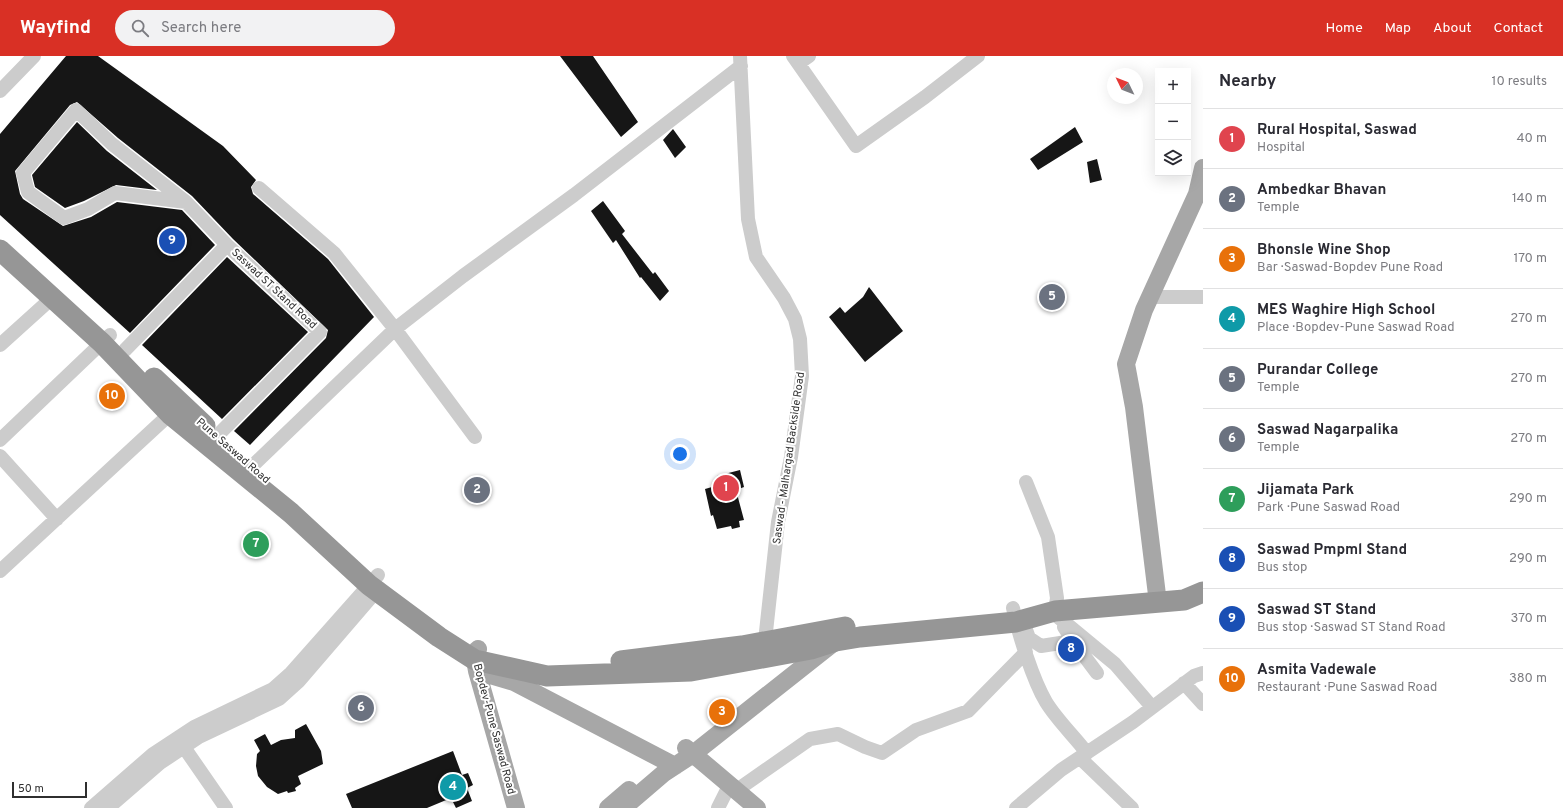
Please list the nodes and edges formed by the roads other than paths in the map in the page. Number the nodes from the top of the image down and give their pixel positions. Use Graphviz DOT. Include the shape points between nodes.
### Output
graph roads {
  1 [pos="34,56"];
  2 [pos="978,56"];
  3 [pos="800,58"];
  4 [pos="741,61"];
  5 [pos="0,91"];
  6 [pos="1203,168"];
  7 [pos="259,188"];
  8 [pos="186,202"];
  9 [pos="0,238"];
  10 [pos="227,245"];
  11 [pos="0,250"];
  12 [pos="1150,297"];
  13 [pos="1203,297"];
  14 [pos="52,298"];
  15 [pos="395,330"];
  16 [pos="106,339"];
  17 [pos="0,345"];
  18 [pos="125,350"];
  19 [pos="170,414"];
  20 [pos="475,436"];
  21 [pos="216,437"];
  22 [pos="0,440"];
  23 [pos="0,456"];
  24 [pos="247,471"];
  25 [pos="1026,482"];
  26 [pos="57,519"];
  27 [pos="0,572"];
  28 [pos="377,583"];
  29 [pos="1203,588"];
  30 [pos="1203,592"];
  31 [pos="1157,597"];
  32 [pos="1056,608"];
  33 [pos="1017,617"];
  34 [pos="842,632"];
  35 [pos="1073,641"];
  36 [pos="765,649"];
  37 [pos="811,649"];
  38 [pos="1026,652"];
  39 [pos="477,660"];
  40 [pos="1098,673"];
  41 [pos="1203,673"];
  42 [pos="1184,683"];
  43 [pos="1203,704"];
  44 [pos="1152,708"];
  45 [pos="180,743"];
  46 [pos="690,751"];
  47 [pos="1083,755"];
  48 [pos="665,767"];
  49 [pos="733,788"];
  50 [pos="1128,807"];
  51 [pos="91,808"];
  52 [pos="108,808"];
  53 [pos="226,808"];
  54 [pos="516,808"];
  55 [pos="608,808"];
  56 [pos="623,808"];
  57 [pos="718,808"];
  58 [pos="757,808"];
  59 [pos="1016,808"];
  1 -- 5 [label="street"];
  2 -- 3 [label="street" via="856,146"];
  4 -- 15 [label="street" via="574,195 463,276"];
  4 -- 36 [label="street, Saswad - Malhargad Backside Road" via="748,219 756,256 795,319 800,339 802,376 791,457 778,522"];
  6 -- 12 [label="main road" via="1197,194"];
  7 -- 15 [label="street" via="334,253"];
  8 -- 8 [label="street" via="112,144 76,110 23,173 28,192 64,218 88,209 115,193"];
  8 -- 10 [label="street"];
  9 -- 16 [label="highway, Pune Saswad Road"];
  10 -- 18 [label="street, Saswad ST Stand Road"];
  10 -- 21 [label="street, Saswad ST Stand Road" via="320,332"];
  11 -- 14 [label="highway, Pune Saswad Road"];
  12 -- 13 [label="street"];
  12 -- 31 [label="main road" via="1126,364 1134,407"];
  14 -- 16 [label="highway, Pune Saswad Road"];
  14 -- 17 [label="street"];
  15 -- 20 [label="street"];
  15 -- 24 [label="street"];
  16 -- 18 [label="highway, Pune Saswad Road"];
  16 -- 19 [label="highway"];
  16 -- 22 [label="street"];
  18 -- 21 [label="highway, Pune Saswad Road"];
  19 -- 24 [label="highway"];
  19 -- 26 [label="street"];
  21 -- 24 [label="highway, Pune Saswad Road"];
  23 -- 26 [label="street"];
  24 -- 28 [label="highway" via="291,512"];
  25 -- 32 [label="street" via="1048,537"];
  26 -- 27 [label="street"];
  28 -- 39 [label="highway" via="446,629"];
  28 -- 45 [label="street" via="299,681 199,737"];
  29 -- 31 [label="highway"];
  30 -- 31 [label="highway" via="1184,600"];
  31 -- 32 [label="highway"];
  32 -- 33 [label="highway"];
  32 -- 35 [label="street"];
  32 -- 44 [label="street" via="1115,664"];
  33 -- 34 [label="highway" via="860,637"];
  33 -- 35 [label="street" via="1029,638 1041,646"];
  33 -- 38 [label="street"];
  34 -- 36 [label="highway"];
  34 -- 37 [label="highway"];
  34 -- 46 [label="main road"];
  35 -- 40 [label="street"];
  36 -- 37 [label="highway"];
  36 -- 39 [label="highway" via="742,646 630,660 550,663"];
  36 -- 39 [label="highway" via="691,671 547,676"];
  37 -- 46 [label="main road"];
  38 -- 47 [label="street" via="1046,702"];
  38 -- 49 [label="street" via="968,711 916,730 882,753 838,734 810,739"];
  39 -- 48 [label="main road" via="502,679 514,682 541,700"];
  39 -- 54 [label="main road, Bopdev-Pune Saswad Road"];
  41 -- 42 [label="street"];
  42 -- 43 [label="street"];
  42 -- 44 [label="street"];
  44 -- 47 [label="street"];
  45 -- 51 [label="street" via="153,754"];
  45 -- 52 [label="street"];
  45 -- 53 [label="street"];
  46 -- 48 [label="main road"];
  46 -- 49 [label="main road"];
  47 -- 50 [label="street"];
  47 -- 59 [label="street"];
  48 -- 55 [label="main road"];
  48 -- 56 [label="main road"];
  49 -- 57 [label="street"];
  49 -- 58 [label="main road"];
}
